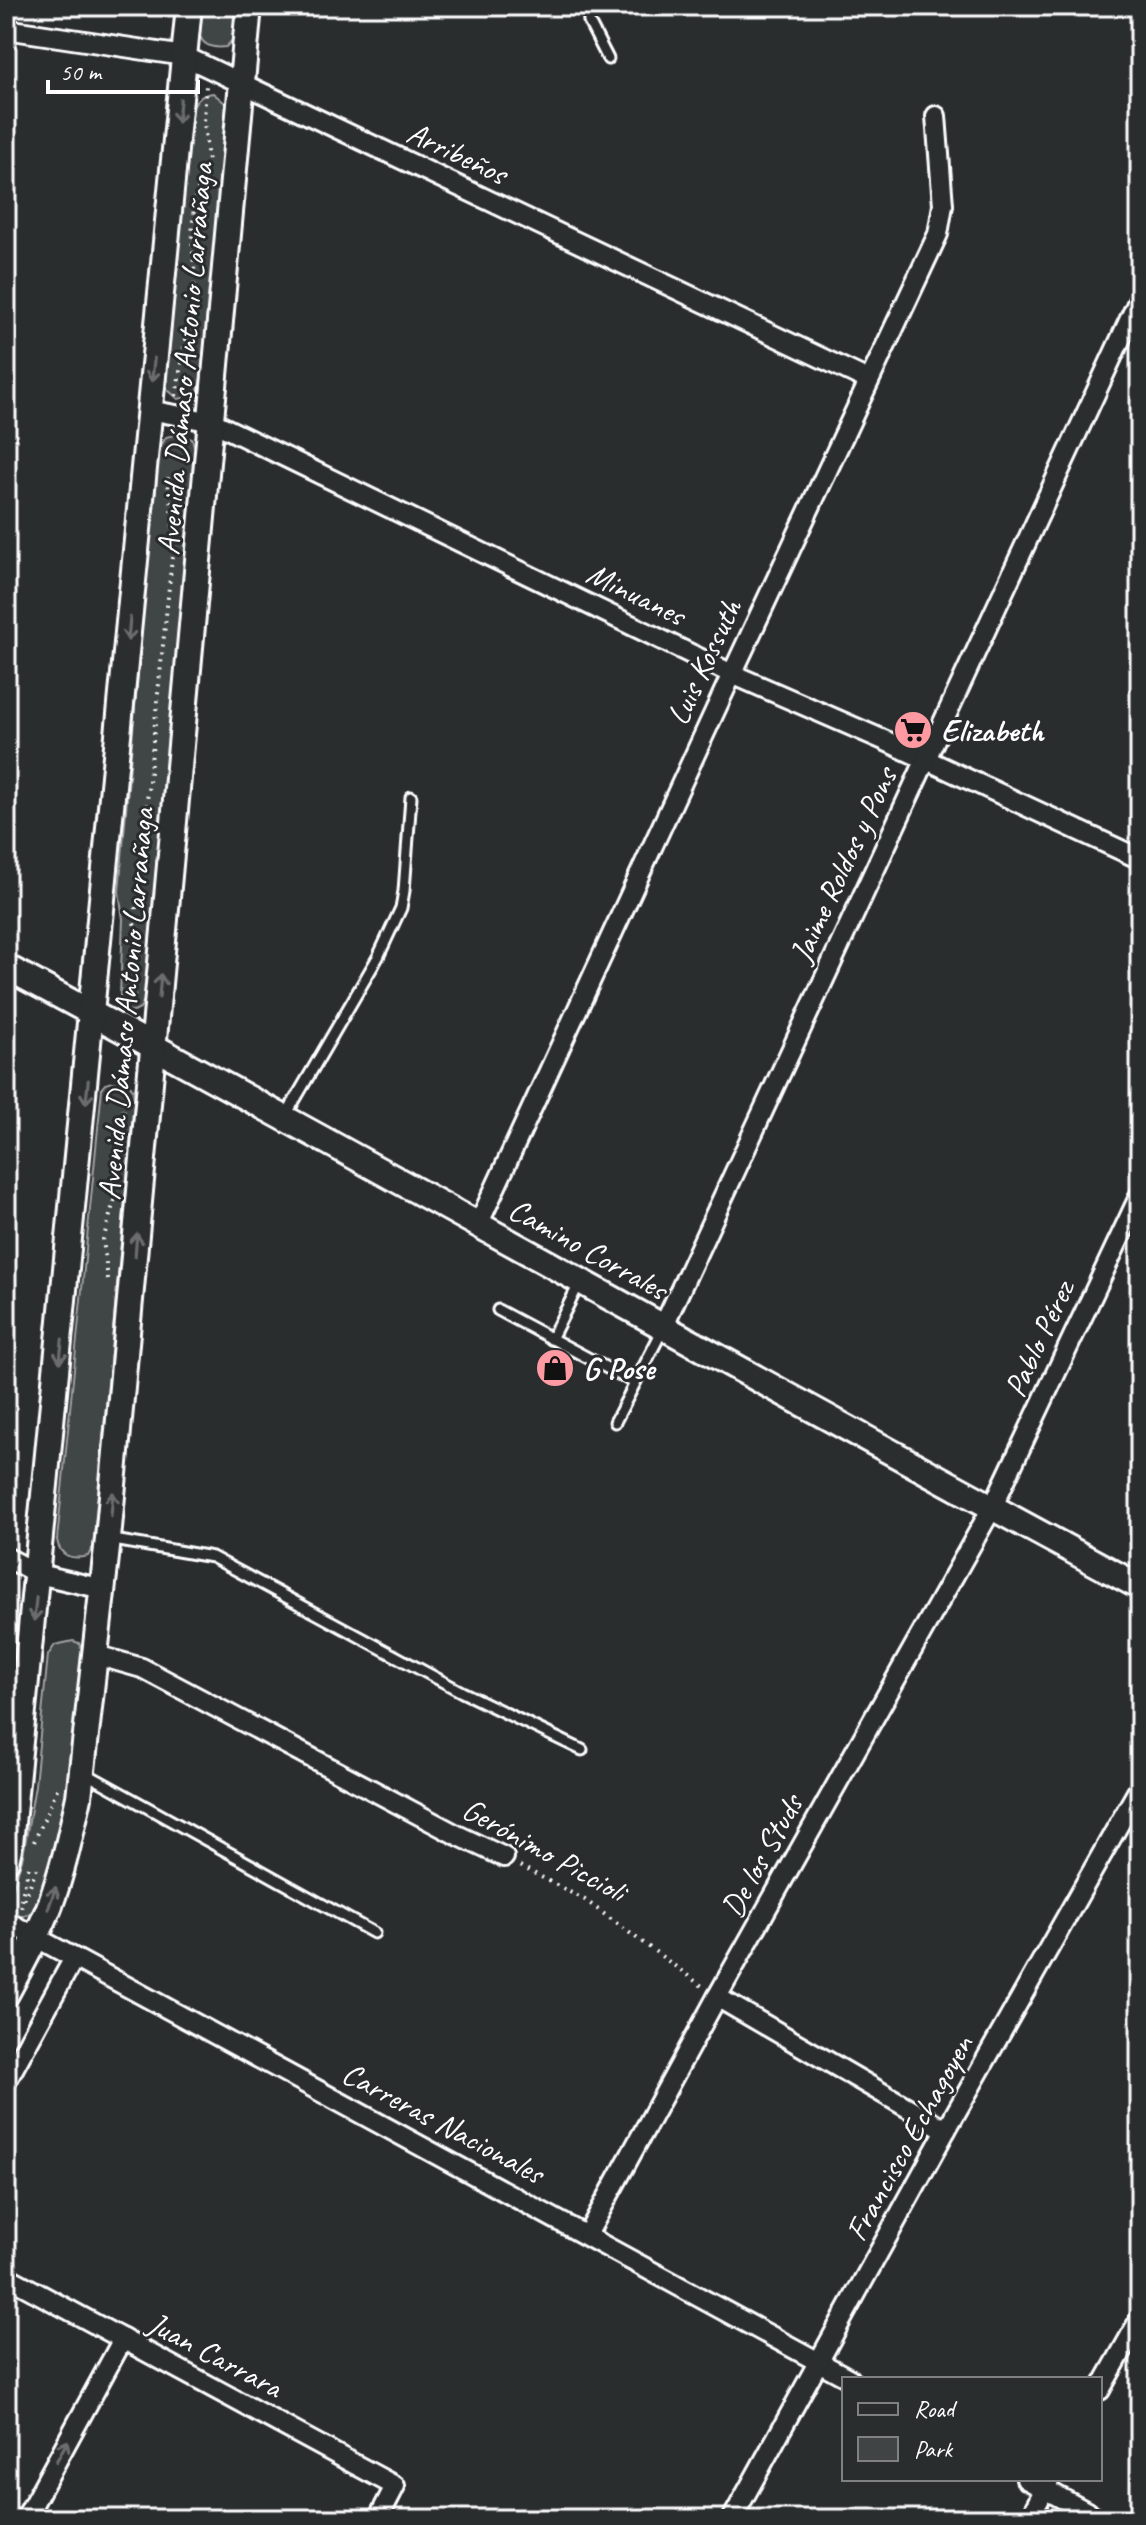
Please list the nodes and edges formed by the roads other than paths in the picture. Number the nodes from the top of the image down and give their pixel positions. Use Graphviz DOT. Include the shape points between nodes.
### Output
graph roads {
  1 [pos="189,6"];
  2 [pos="249,6"];
  3 [pos="588,6"];
  4 [pos="6,29"];
  5 [pos="184,56"];
  6 [pos="608,59"];
  7 [pos="242,84"];
  8 [pos="936,116"];
  9 [pos="1140,297"];
  10 [pos="868,380"];
  11 [pos="161,412"];
  12 [pos="213,422"];
  13 [pos="732,674"];
  14 [pos="925,759"];
  15 [pos="411,797"];
  16 [pos="1140,859"];
  17 [pos="6,967"];
  18 [pos="94,1014"];
  19 [pos="144,1041"];
  20 [pos="285,1118"];
  21 [pos="1140,1195"];
  22 [pos="478,1225"];
  23 [pos="580,1282"];
  24 [pos="498,1310"];
  25 [pos="663,1327"];
  26 [pos="551,1339"];
  27 [pos="635,1383"];
  28 [pos="615,1422"];
  29 [pos="992,1508"];
  30 [pos="108,1539"];
  31 [pos="6,1557"];
  32 [pos="38,1574"];
  33 [pos="1140,1587"];
  34 [pos="103,1589"];
  35 [pos="96,1655"];
  36 [pos="582,1750"];
  37 [pos="73,1773"];
  38 [pos="1140,1787"];
  39 [pos="504,1857"];
  40 [pos="6,1861"];
  41 [pos="13,1916"];
  42 [pos="374,1933"];
  43 [pos="36,1937"];
  44 [pos="74,1958"];
  45 [pos="6,1994"];
  46 [pos="717,1997"];
  47 [pos="6,2082"];
  48 [pos="946,2130"];
  49 [pos="587,2235"];
  50 [pos="6,2276"];
  51 [pos="1140,2319"];
  52 [pos="123,2339"];
  53 [pos="820,2362"];
  54 [pos="846,2377"];
  55 [pos="1102,2386"];
  56 [pos="1048,2484"];
  57 [pos="25,2519"];
  58 [pos="378,2519"];
  59 [pos="732,2519"];
  60 [pos="1029,2519"];
  61 [pos="1100,2519"];
  1 -- 5 [label="street, Avenida Dámaso Antonio Larrañaga"];
  2 -- 7 [label="street, Avenida Dámaso Antonio Larrañaga"];
  3 -- 6 [label="lane" via="589,22"];
  4 -- 5 [label="street, Arribeños"];
  5 -- 7 [label="street, Arribeños"];
  5 -- 11 [label="street, Avenida Dámaso Antonio Larrañaga, one-way"];
  7 -- 10 [label="street, Arribeños"];
  7 -- 12 [label="street, Avenida Dámaso Antonio Larrañaga"];
  8 -- 10 [label="street, Luis Kossuth" via="943,205 938,234"];
  9 -- 14 [label="street, Jaime Roldos y Pons"];
  10 -- 13 [label="street, Luis Kossuth"];
  11 -- 12 [label="street, Minuanes"];
  11 -- 18 [label="street, Avenida Dámaso Antonio Larrañaga, one-way"];
  12 -- 13 [label="street, Minuanes"];
  19 -- 12 [label="street, Avenida Dámaso Antonio Larrañaga, one-way"];
  13 -- 14 [label="street, Minuanes"];
  13 -- 22 [label="street, Luis Kossuth"];
  14 -- 16 [label="street, Minuanes"];
  14 -- 25 [label="street, Jaime Roldos y Pons"];
  15 -- 20 [label="lane" via="401,908"];
  17 -- 18 [label="street, Camino Corrales"];
  18 -- 19 [label="street, Camino Corrales"];
  18 -- 32 [label="street, Avenida Dámaso Antonio Larrañaga, one-way"];
  19 -- 20 [label="street, Camino Corrales"];
  30 -- 19 [label="street, Avenida Dámaso Antonio Larrañaga, one-way"];
  20 -- 22 [label="street, Camino Corrales"];
  21 -- 29 [label="street, Pablo Pérez"];
  22 -- 23 [label="street, Camino Corrales"];
  23 -- 25 [label="street, Camino Corrales"];
  23 -- 26 [label="lane"];
  24 -- 26 [label="lane"];
  25 -- 27 [label="lane"];
  25 -- 29 [label="street, Camino Corrales"];
  26 -- 27 [label="lane"];
  27 -- 28 [label="lane"];
  29 -- 33 [label="street, Camino Corrales"];
  29 -- 46 [label="street, De los Studs"];
  30 -- 34 [label="street, Avenida Dámaso Antonio Larrañaga"];
  30 -- 36 [label="lane" via="212,1557 462,1692"];
  31 -- 32 [label="street"];
  32 -- 34 [label="street"];
  32 -- 40 [label="street, Avenida Dámaso Antonio Larrañaga, one-way"];
  34 -- 35 [label="street, Avenida Dámaso Antonio Larrañaga"];
  35 -- 37 [label="street, Avenida Dámaso Antonio Larrañaga"];
  35 -- 39 [label="street, Gerónimo Piccioli" via="142,1668"];
  37 -- 42 [label="lane"];
  43 -- 37 [label="street, Avenida Dámaso Antonio Larrañaga, one-way" via="70,1838"];
  38 -- 48 [label="street, Francisco Echagoyen"];
  41 -- 43 [label="street, Carreras Nacionales"];
  43 -- 44 [label="street, Carreras Nacionales"];
  43 -- 45 [label="street, Avenida Dámaso Antonio Larrañaga"];
  44 -- 47 [label="street"];
  44 -- 49 [label="street, Carreras Nacionales"];
  46 -- 48 [label="street"];
  46 -- 49 [label="street, De los Studs"];
  48 -- 53 [label="street, Francisco Echagoyen"];
  49 -- 53 [label="street, Carreras Nacionales"];
  50 -- 52 [label="street, Juan Carrara"];
  51 -- 55 [label="street"];
  57 -- 52 [label="street, one-way"];
  52 -- 58 [label="street, Juan Carrara" via="395,2486"];
  53 -- 54 [label="street, Carreras Nacionales"];
  53 -- 59 [label="street, Francisco Echagoyen"];
  56 -- 60 [label="street"];
  56 -- 61 [label="street"];
}
